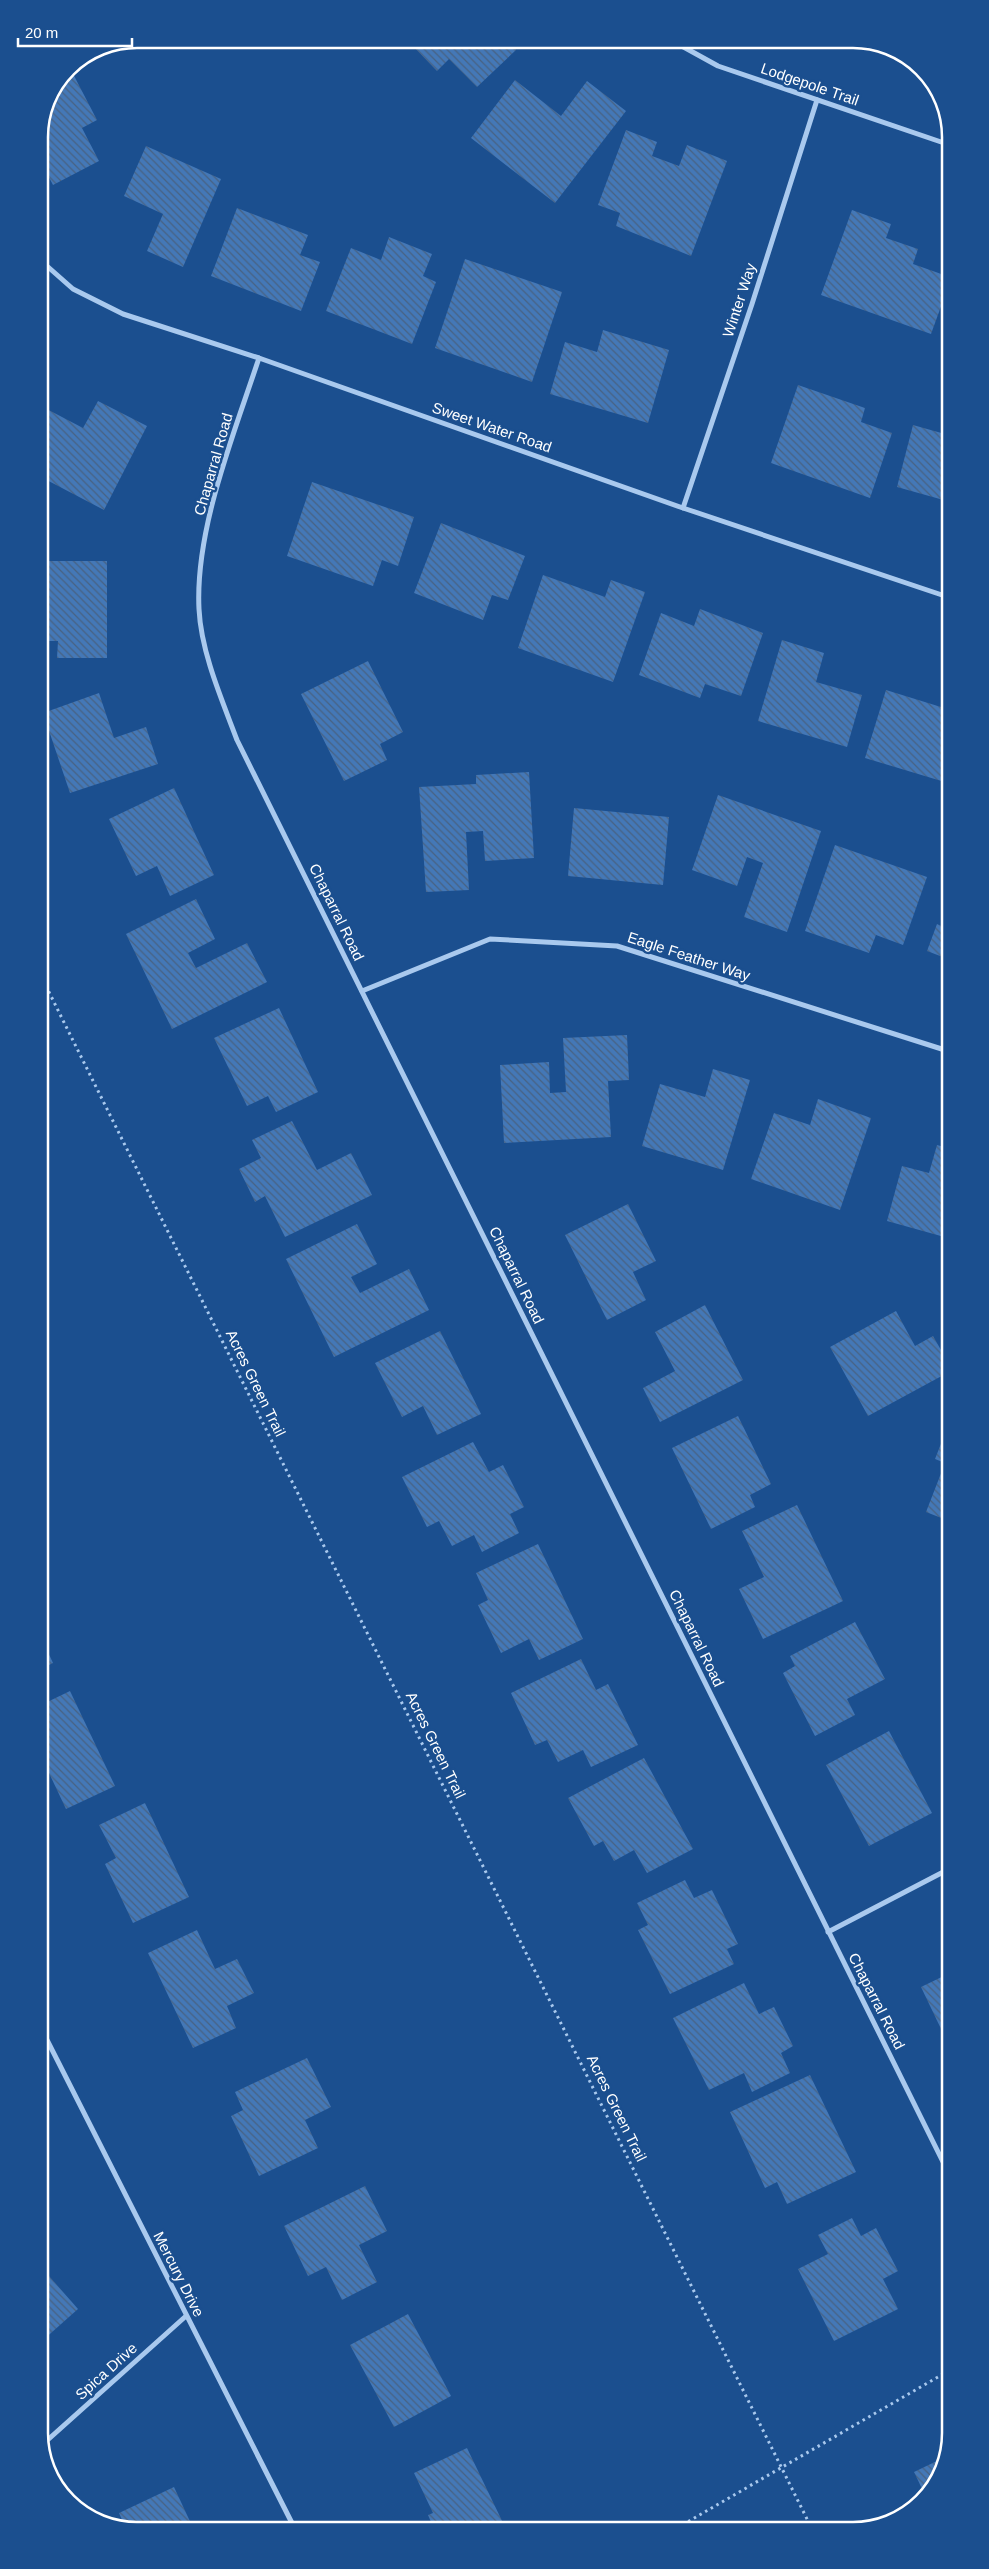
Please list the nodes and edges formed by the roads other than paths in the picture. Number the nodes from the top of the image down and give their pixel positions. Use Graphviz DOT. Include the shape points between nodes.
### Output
graph roads {
  1 [pos="685,48"];
  2 [pos="817,100"];
  3 [pos="942,142"];
  4 [pos="48,267"];
  5 [pos="259,358"];
  6 [pos="683,508"];
  7 [pos="942,595"];
  8 [pos="362,991"];
  9 [pos="942,1049"];
  10 [pos="942,1873"];
  11 [pos="828,1932"];
  12 [pos="48,2042"];
  13 [pos="942,2160"];
  14 [pos="186,2316"];
  15 [pos="48,2440"];
  16 [pos="291,2521"];
  1 -- 2 [label="street, Lodgepole Trail" via="718,66"];
  2 -- 3 [label="street, Lodgepole Trail"];
  2 -- 6 [label="street, Winter Way"];
  4 -- 5 [label="street, Sweet Water Road" via="73,289 123,314"];
  5 -- 6 [label="street, Sweet Water Road"];
  5 -- 8 [label="street, Chaparral Road" via="214,493 202,555 199,609 211,668 237,740"];
  6 -- 7 [label="street, Sweet Water Road"];
  8 -- 9 [label="street, Eagle Feather Way" via="490,939 617,946"];
  8 -- 11 [label="street, Chaparral Road"];
  10 -- 11 [label="street"];
  11 -- 13 [label="street, Chaparral Road"];
  12 -- 14 [label="street, Mercury Drive"];
  14 -- 15 [label="street, Spica Drive"];
  14 -- 16 [label="street, Mercury Drive"];
}
